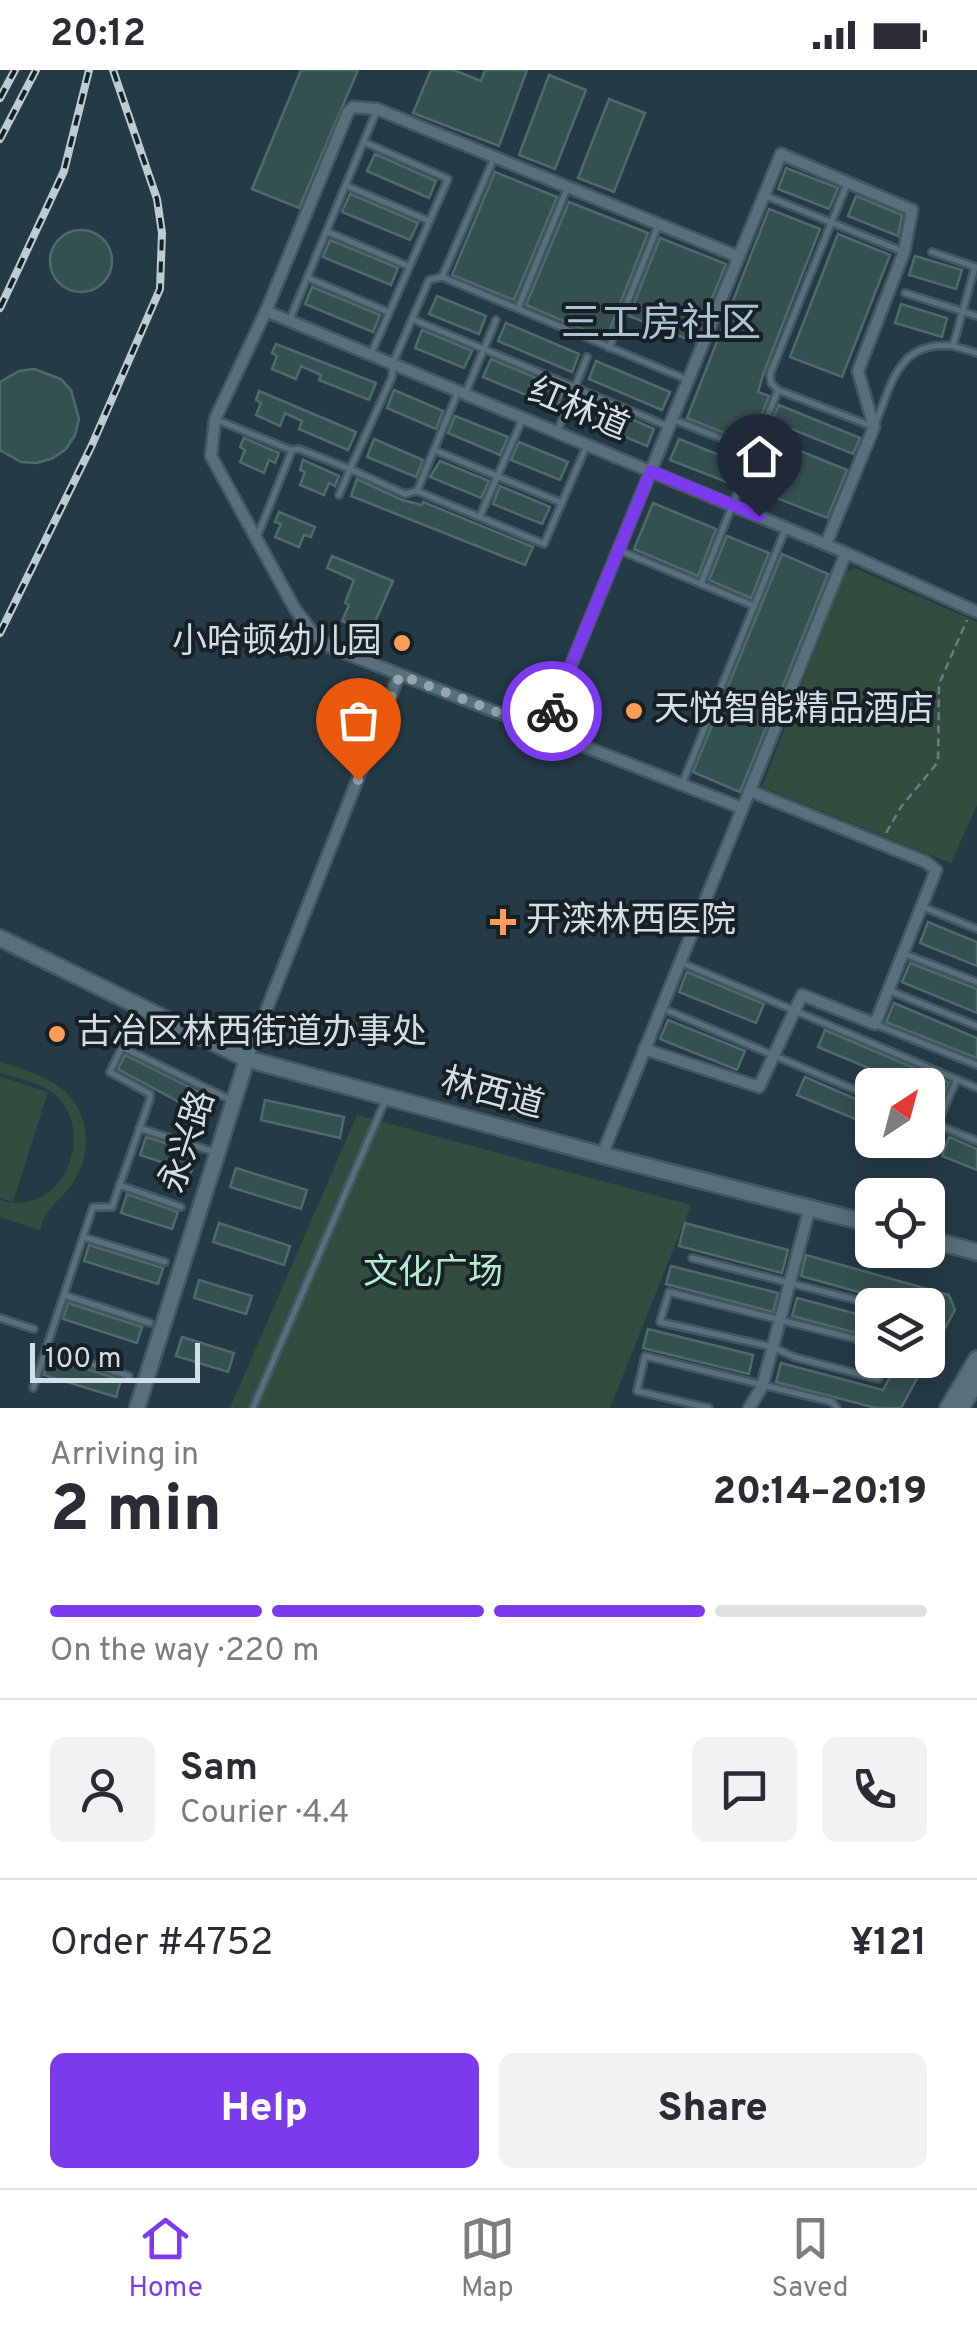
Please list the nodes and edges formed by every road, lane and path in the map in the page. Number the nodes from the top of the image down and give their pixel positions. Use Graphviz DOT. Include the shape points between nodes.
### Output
graph roads {
  1 [pos="376,109"];
  2 [pos="364,142"];
  3 [pos="495,156"];
  4 [pos="848,182"];
  5 [pos="346,186"];
  6 [pos="568,186"];
  7 [pos="764,195"];
  8 [pos="429,222"];
  9 [pos="832,223"];
  10 [pos="659,224"];
  11 [pos="328,232"];
  12 [pos="904,252"];
  13 [pos="932,252"];
  14 [pos="739,256"];
  15 [pos="409,267"];
  16 [pos="976,267"];
  17 [pos="442,277"];
  18 [pos="308,278"];
  19 [pos="905,293"];
  20 [pos="518,309"];
  21 [pos="266,311"];
  22 [pos="963,312"];
  23 [pos="389,313"];
  24 [pos="977,316"];
  25 [pos="412,319"];
  26 [pos="290,320"];
  27 [pos="496,320"];
  28 [pos="953,346"];
  29 [pos="609,348"];
  30 [pos="483,349"];
  31 [pos="977,353"];
  32 [pos="371,354"];
  33 [pos="587,357"];
  34 [pos="394,363"];
  35 [pos="688,380"];
  36 [pos="574,388"];
  37 [pos="778,390"];
  38 [pos="462,392"];
  39 [pos="523,418"];
  40 [pos="215,420"];
  41 [pos="671,423"];
  42 [pos="874,427"];
  43 [pos="557,432"];
  44 [pos="587,444"];
  45 [pos="292,450"];
  46 [pos="434,450"];
  47 [pos="754,452"];
  48 [pos="350,470"];
  49 [pos="651,471"];
  50 [pos="497,476"];
  51 [pos="417,491"];
  52 [pos="340,495"];
  53 [pos="562,504"];
  54 [pos="732,505"];
  55 [pos="480,517"];
  56 [pos="786,528"];
  57 [pos="256,539"];
  58 [pos="826,544"];
  59 [pos="618,550"];
  60 [pos="846,553"];
  61 [pos="701,584"];
  62 [pos="754,606"];
  63 [pos="975,611"];
  64 [pos="400,675"];
  65 [pos="544,730"];
  66 [pos="682,784"];
  67 [pos="750,791"];
  68 [pos="742,808"];
  69 [pos="881,844"];
  70 [pos="924,907"];
  71 [pos="977,929"];
  72 [pos="0,938"];
  73 [pos="904,953"];
  74 [pos="687,965"];
  75 [pos="977,982"];
  76 [pos="888,990"];
  77 [pos="794,1010"];
  78 [pos="669,1011"];
  79 [pos="874,1024"];
  80 [pos="977,1026"];
  81 [pos="644,1049"];
  82 [pos="772,1055"];
  83 [pos="247,1059"];
  84 [pos="977,1066"];
  85 [pos="957,1079"];
  86 [pos="977,1088"];
  87 [pos="855,1091"];
  88 [pos="386,1098"];
  89 [pos="234,1101"];
  90 [pos="945,1108"];
  91 [pos="139,1128"];
  92 [pos="945,1128"];
  93 [pos="977,1142"];
  94 [pos="217,1153"];
  95 [pos="602,1155"];
  96 [pos="119,1186"];
  97 [pos="181,1207"];
  98 [pos="810,1207"];
  99 [pos="855,1219"];
  100 [pos="83,1237"];
  101 [pos="945,1244"];
  102 [pos="977,1252"];
  103 [pos="692,1258"];
  104 [pos="165,1262"];
  105 [pos="790,1283"];
  106 [pos="64,1295"];
  107 [pos="855,1300"];
  108 [pos="0,1318"];
  109 [pos="780,1321"];
  110 [pos="150,1323"];
  111 [pos="34,1329"];
  112 [pos="855,1339"];
  113 [pos="773,1347"];
  114 [pos="46,1349"];
  115 [pos="977,1360"];
  116 [pos="855,1373"];
  117 [pos="130,1376"];
  118 [pos="977,1381"];
  119 [pos="762,1386"];
  120 [pos="33,1388"];
  121 [pos="137,1408"];
  122 [pos="253,1408"];
  123 [pos="709,1408"];
  124 [pos="750,1408"];
  125 [pos="837,1408"];
  126 [pos="948,1408"];
  127 [pos="961,1408"];
  1 -- 2 [label="lane"];
  1 -- 3 [label="street"];
  1 -- 21 [label="street" via="348,112"];
  2 -- 5 [label="lane"];
  2 -- 8 [label="lane" via="448,178"];
  3 -- 6 [label="street"];
  3 -- 17 [label="lane"];
  4 -- 7 [label="street" via="781,154"];
  4 -- 9 [label="lane"];
  4 -- 12 [label="street" via="912,210"];
  5 -- 8 [label="lane"];
  5 -- 11 [label="lane"];
  6 -- 10 [label="street"];
  6 -- 20 [label="lane"];
  7 -- 9 [label="lane"];
  7 -- 14 [label="street"];
  8 -- 15 [label="lane"];
  9 -- 12 [label="lane"];
  9 -- 37 [label="lane" via="770,374"];
  10 -- 14 [label="street"];
  10 -- 29 [label="lane"];
  11 -- 15 [label="lane"];
  11 -- 18 [label="lane"];
  12 -- 42 [label="street" via="858,371"];
  13 -- 16 [label="lane"];
  14 -- 35 [label="street"];
  15 -- 23 [label="lane"];
  16 -- 22 [label="lane"];
  17 -- 20 [label="lane"];
  17 -- 25 [label="lane" via="429,280"];
  18 -- 23 [label="lane"];
  18 -- 26 [label="lane"];
  19 -- 22 [label="lane"];
  20 -- 29 [label="lane"];
  21 -- 26 [label="street, 红林道"];
  21 -- 40 [label="street"];
  22 -- 24 [label="lane"];
  22 -- 28 [label="lane"];
  23 -- 32 [label="lane"];
  25 -- 30 [label="lane"];
  25 -- 34 [label="lane"];
  26 -- 32 [label="street, 红林道"];
  27 -- 30 [label="lane"];
  28 -- 31 [label="lane"];
  28 -- 42 [label="lane" via="914,350"];
  29 -- 35 [label="lane"];
  30 -- 36 [label="lane"];
  30 -- 38 [label="lane"];
  32 -- 34 [label="street, 红林道"];
  33 -- 36 [label="lane"];
  34 -- 38 [label="street, 红林道"];
  34 -- 48 [label="lane"];
  35 -- 41 [label="street"];
  36 -- 41 [label="lane"];
  36 -- 43 [label="lane"];
  37 -- 42 [label="lane"];
  37 -- 47 [label="lane"];
  38 -- 39 [label="street, 红林道"];
  38 -- 46 [label="lane"];
  39 -- 43 [label="street, 红林道"];
  39 -- 50 [label="lane"];
  40 -- 45 [label="lane"];
  40 -- 57 [label="street" via="210,456"];
  41 -- 47 [label="lane"];
  41 -- 49 [label="street"];
  42 -- 58 [label="street"];
  43 -- 44 [label="street, 红林道"];
  44 -- 49 [label="street, 红林道"];
  44 -- 53 [label="lane"];
  45 -- 48 [label="lane"];
  45 -- 57 [label="lane"];
  46 -- 50 [label="lane"];
  46 -- 51 [label="lane"];
  47 -- 54 [label="lane"];
  48 -- 51 [label="lane" via="405,494"];
  48 -- 52 [label="lane"];
  49 -- 54 [label="street, 红林道"];
  49 -- 59 [label="street"];
  50 -- 53 [label="lane"];
  50 -- 55 [label="lane"];
  51 -- 55 [label="lane"];
  53 -- 55 [label="lane" via="544,544"];
  54 -- 56 [label="street, 红林道"];
  54 -- 61 [label="lane"];
  56 -- 58 [label="street, 红林道"];
  56 -- 62 [label="lane"];
  57 -- 64 [label="street" via="313,633 332,648"];
  58 -- 60 [label="street, 红林道"];
  59 -- 61 [label="lane"];
  59 -- 65 [label="street"];
  60 -- 63 [label="street, 红林道"];
  60 -- 67 [label="street"];
  61 -- 62 [label="lane"];
  62 -- 66 [label="lane"];
  63 -- 69 [label="path" via="940,684 938,762"];
  64 -- 65 [label="street"];
  64 -- 83 [label="street, 永兴路"];
  65 -- 66 [label="street"];
  66 -- 68 [label="street"];
  67 -- 68 [label="street"];
  67 -- 69 [label="street"];
  68 -- 81 [label="street"];
  69 -- 70 [label="street" via="936,870"];
  70 -- 71 [label="lane"];
  70 -- 73 [label="street"];
  72 -- 83 [label="main road, 林西道"];
  73 -- 75 [label="lane"];
  73 -- 76 [label="street"];
  74 -- 77 [label="lane"];
  76 -- 79 [label="street"];
  76 -- 80 [label="lane"];
  77 -- 79 [label="street" via="802,995"];
  77 -- 82 [label="street"];
  77 -- 85 [label="lane"];
  78 -- 82 [label="lane"];
  79 -- 84 [label="lane"];
  81 -- 82 [label="street" via="759,1087"];
  81 -- 95 [label="street"];
  82 -- 87 [label="lane"];
  83 -- 88 [label="main road, 林西道"];
  83 -- 89 [label="street, 永兴路"];
  85 -- 86 [label="lane"];
  85 -- 90 [label="lane"];
  88 -- 95 [label="main road, 林西道"];
  88 -- 122 [label="lane"];
  89 -- 91 [label="lane" via="122,1047 110,1072 150,1094"];
  89 -- 94 [label="street, 永兴路"];
  91 -- 94 [label="lane"];
  91 -- 96 [label="lane"];
  92 -- 93 [label="lane"];
  94 -- 121 [label="street, 永兴路"];
  95 -- 98 [label="main road, 林西道"];
  96 -- 97 [label="lane"];
  96 -- 100 [label="lane" via="112,1207 93,1207"];
  98 -- 99 [label="main road, 林西道"];
  98 -- 105 [label="street"];
  100 -- 104 [label="lane"];
  100 -- 106 [label="lane"];
  101 -- 102 [label="main road"];
  103 -- 105 [label="lane"];
  105 -- 107 [label="lane"];
  105 -- 109 [label="street"];
  106 -- 110 [label="lane"];
  106 -- 114 [label="lane"];
  108 -- 111 [label="lane"];
  109 -- 112 [label="lane"];
  109 -- 113 [label="street"];
  109 -- 113 [label="lane" via="669,1292 660,1322"];
  113 -- 116 [label="lane"];
  113 -- 119 [label="street"];
  114 -- 117 [label="lane"];
  114 -- 120 [label="lane"];
  115 -- 126 [label="main road"];
  118 -- 127 [label="main road"];
  119 -- 123 [label="lane" via="645,1356 636,1391"];
  119 -- 124 [label="street"];
  119 -- 125 [label="lane"];
}
